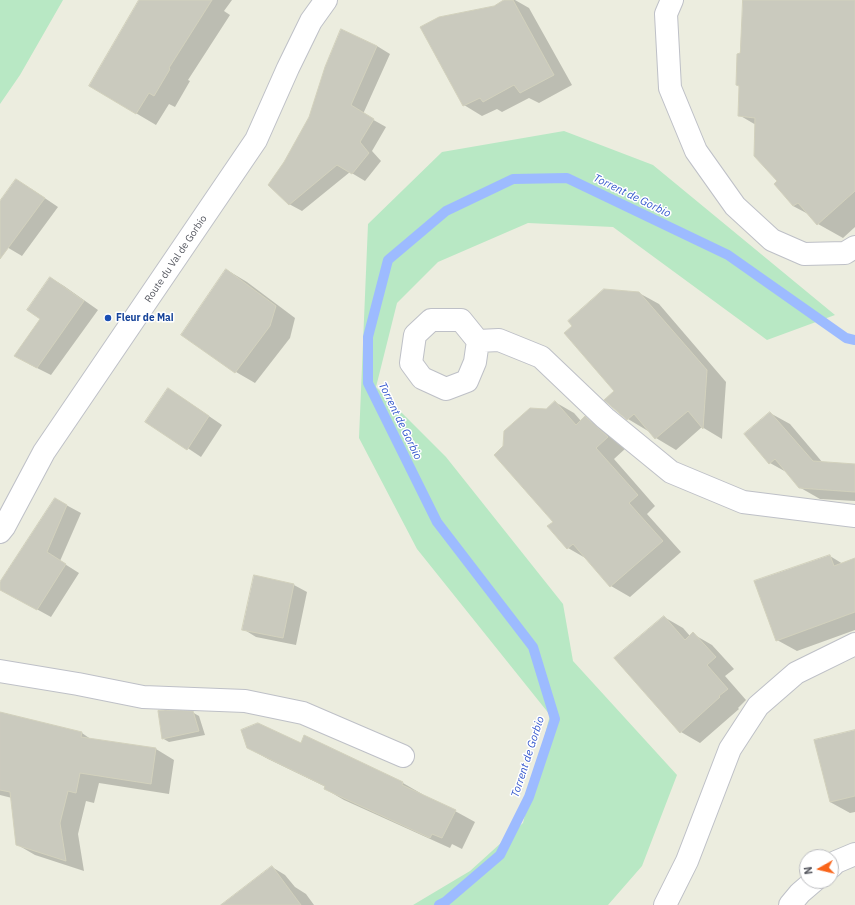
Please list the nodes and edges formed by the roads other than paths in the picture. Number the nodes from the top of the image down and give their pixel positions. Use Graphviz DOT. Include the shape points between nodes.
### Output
graph roads {
  1 [pos="326,0"];
  2 [pos="672,0"];
  3 [pos="855,247"];
  4 [pos="478,341"];
  5 [pos="855,516"];
  6 [pos="0,532"];
  7 [pos="855,644"];
  8 [pos="0,671"];
  9 [pos="403,756"];
  10 [pos="855,854"];
  11 [pos="839,861"];
  12 [pos="805,889"];
  13 [pos="665,905"];
  14 [pos="790,905"];
  1 -- 6 [label="street, Route du Val de Gorbio" via="311,20 256,140 44,452"];
  2 -- 3 [label="street" via="666,14 670,88 696,151 735,206 772,240 804,254 845,253"];
  4 -- 5 [label="street" via="499,340 541,357 605,418 671,472 743,502"];
  7 -- 13 [label="street" via="796,673 758,706 730,749 687,861"];
  8 -- 9 [label="street" via="143,697 245,701 303,713"];
  10 -- 11 [label="street"];
  12 -- 14 [label="street"];
}
